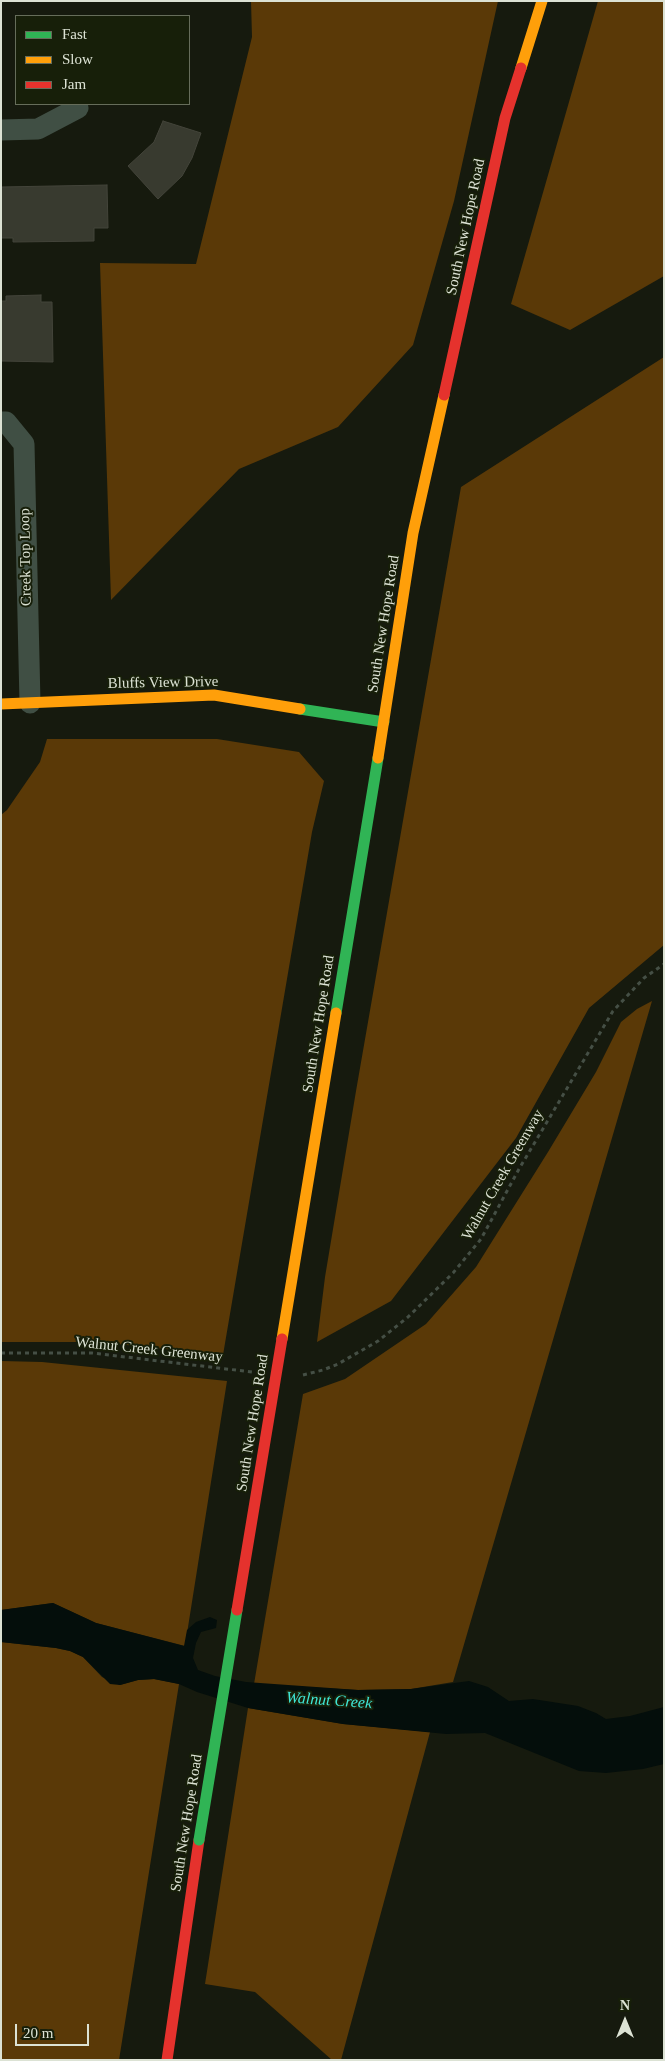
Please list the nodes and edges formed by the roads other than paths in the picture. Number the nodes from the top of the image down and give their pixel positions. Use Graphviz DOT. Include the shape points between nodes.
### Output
graph roads {
  1 [pos="542,1"];
  2 [pos="78,108"];
  3 [pos="1,130"];
  4 [pos="1,422"];
  5 [pos="30,703"];
  6 [pos="1,704"];
  7 [pos="384,722"];
  8 [pos="167,2060"];
  1 -- 7 [label="main road, South New Hope Road" via="505,118 414,533"];
  2 -- 3 [label="street" via="38,129"];
  4 -- 5 [label="street, Creek Top Loop" via="6,422 24,444"];
  5 -- 6 [label="main road, Bluffs View Drive"];
  5 -- 7 [label="main road, Bluffs View Drive" via="214,695"];
  7 -- 8 [label="main road, South New Hope Road, bridge" via="199,1840"];
}
